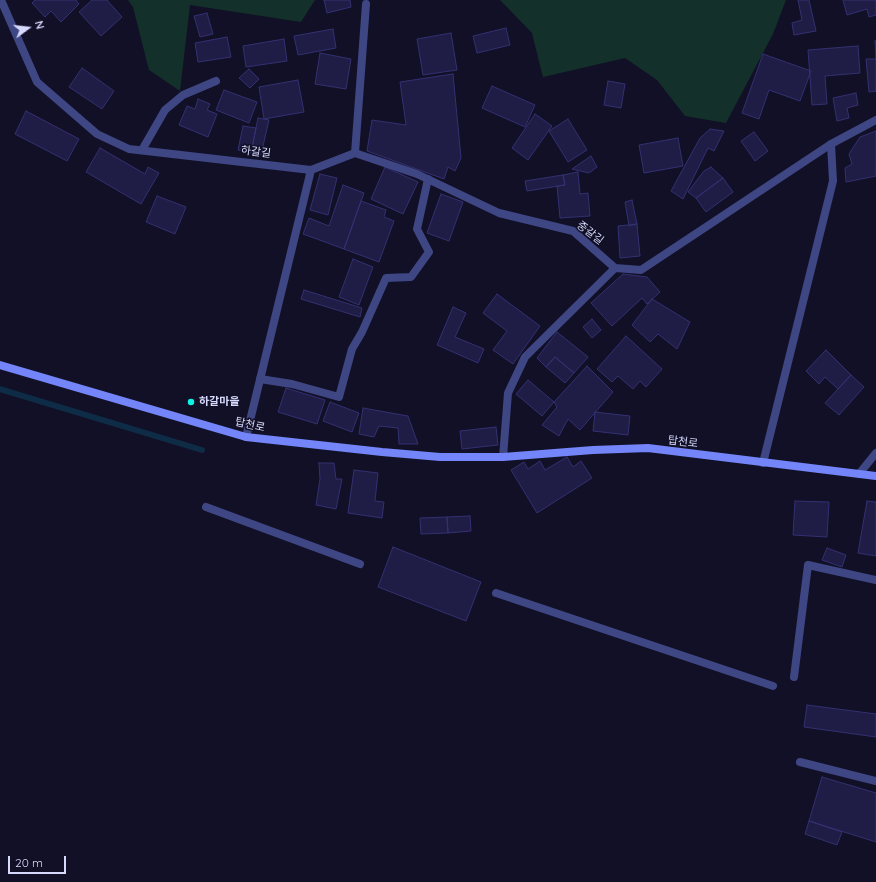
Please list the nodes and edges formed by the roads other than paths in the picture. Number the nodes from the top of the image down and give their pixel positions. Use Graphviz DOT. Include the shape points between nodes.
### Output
graph roads {
  1 [pos="1,0"];
  2 [pos="366,4"];
  3 [pos="216,81"];
  4 [pos="876,120"];
  5 [pos="831,144"];
  6 [pos="142,150"];
  7 [pos="355,153"];
  8 [pos="311,170"];
  9 [pos="428,179"];
  10 [pos="615,268"];
  11 [pos="0,365"];
  12 [pos="260,379"];
  13 [pos="246,437"];
  14 [pos="876,453"];
  15 [pos="504,457"];
  16 [pos="763,463"];
  17 [pos="859,474"];
  18 [pos="876,476"];
  19 [pos="206,507"];
  20 [pos="360,564"];
  21 [pos="876,580"];
  22 [pos="496,593"];
  23 [pos="794,677"];
  24 [pos="773,686"];
  25 [pos="800,762"];
  26 [pos="876,781"];
  1 -- 6 [label="street, 하갈길" via="37,82 97,134 129,149"];
  2 -- 7 [label="street"];
  3 -- 6 [label="street" via="183,95 165,110"];
  4 -- 5 [label="street"];
  5 -- 10 [label="street" via="641,270"];
  5 -- 16 [label="street" via="834,181"];
  6 -- 8 [label="street, 하갈길"];
  7 -- 8 [label="street"];
  7 -- 9 [label="street, 중갈길"];
  8 -- 12 [label="street"];
  9 -- 10 [label="street, 중갈길" via="499,213 573,231"];
  9 -- 12 [label="street" via="417,229 429,252 411,277 386,278 352,349 339,397 292,384"];
  10 -- 15 [label="street" via="525,357 508,393"];
  11 -- 13 [label="main road, 탑천로"];
  12 -- 13 [label="street"];
  13 -- 15 [label="main road, 탑천로" via="440,457"];
  14 -- 17 [label="street"];
  15 -- 16 [label="main road, 탑천로" via="648,448"];
  16 -- 17 [label="main road, 탑천로"];
  17 -- 18 [label="main road, 탑천로"];
  19 -- 20 [label="street"];
  21 -- 23 [label="street" via="808,565"];
  22 -- 24 [label="street"];
  25 -- 26 [label="street"];
}
